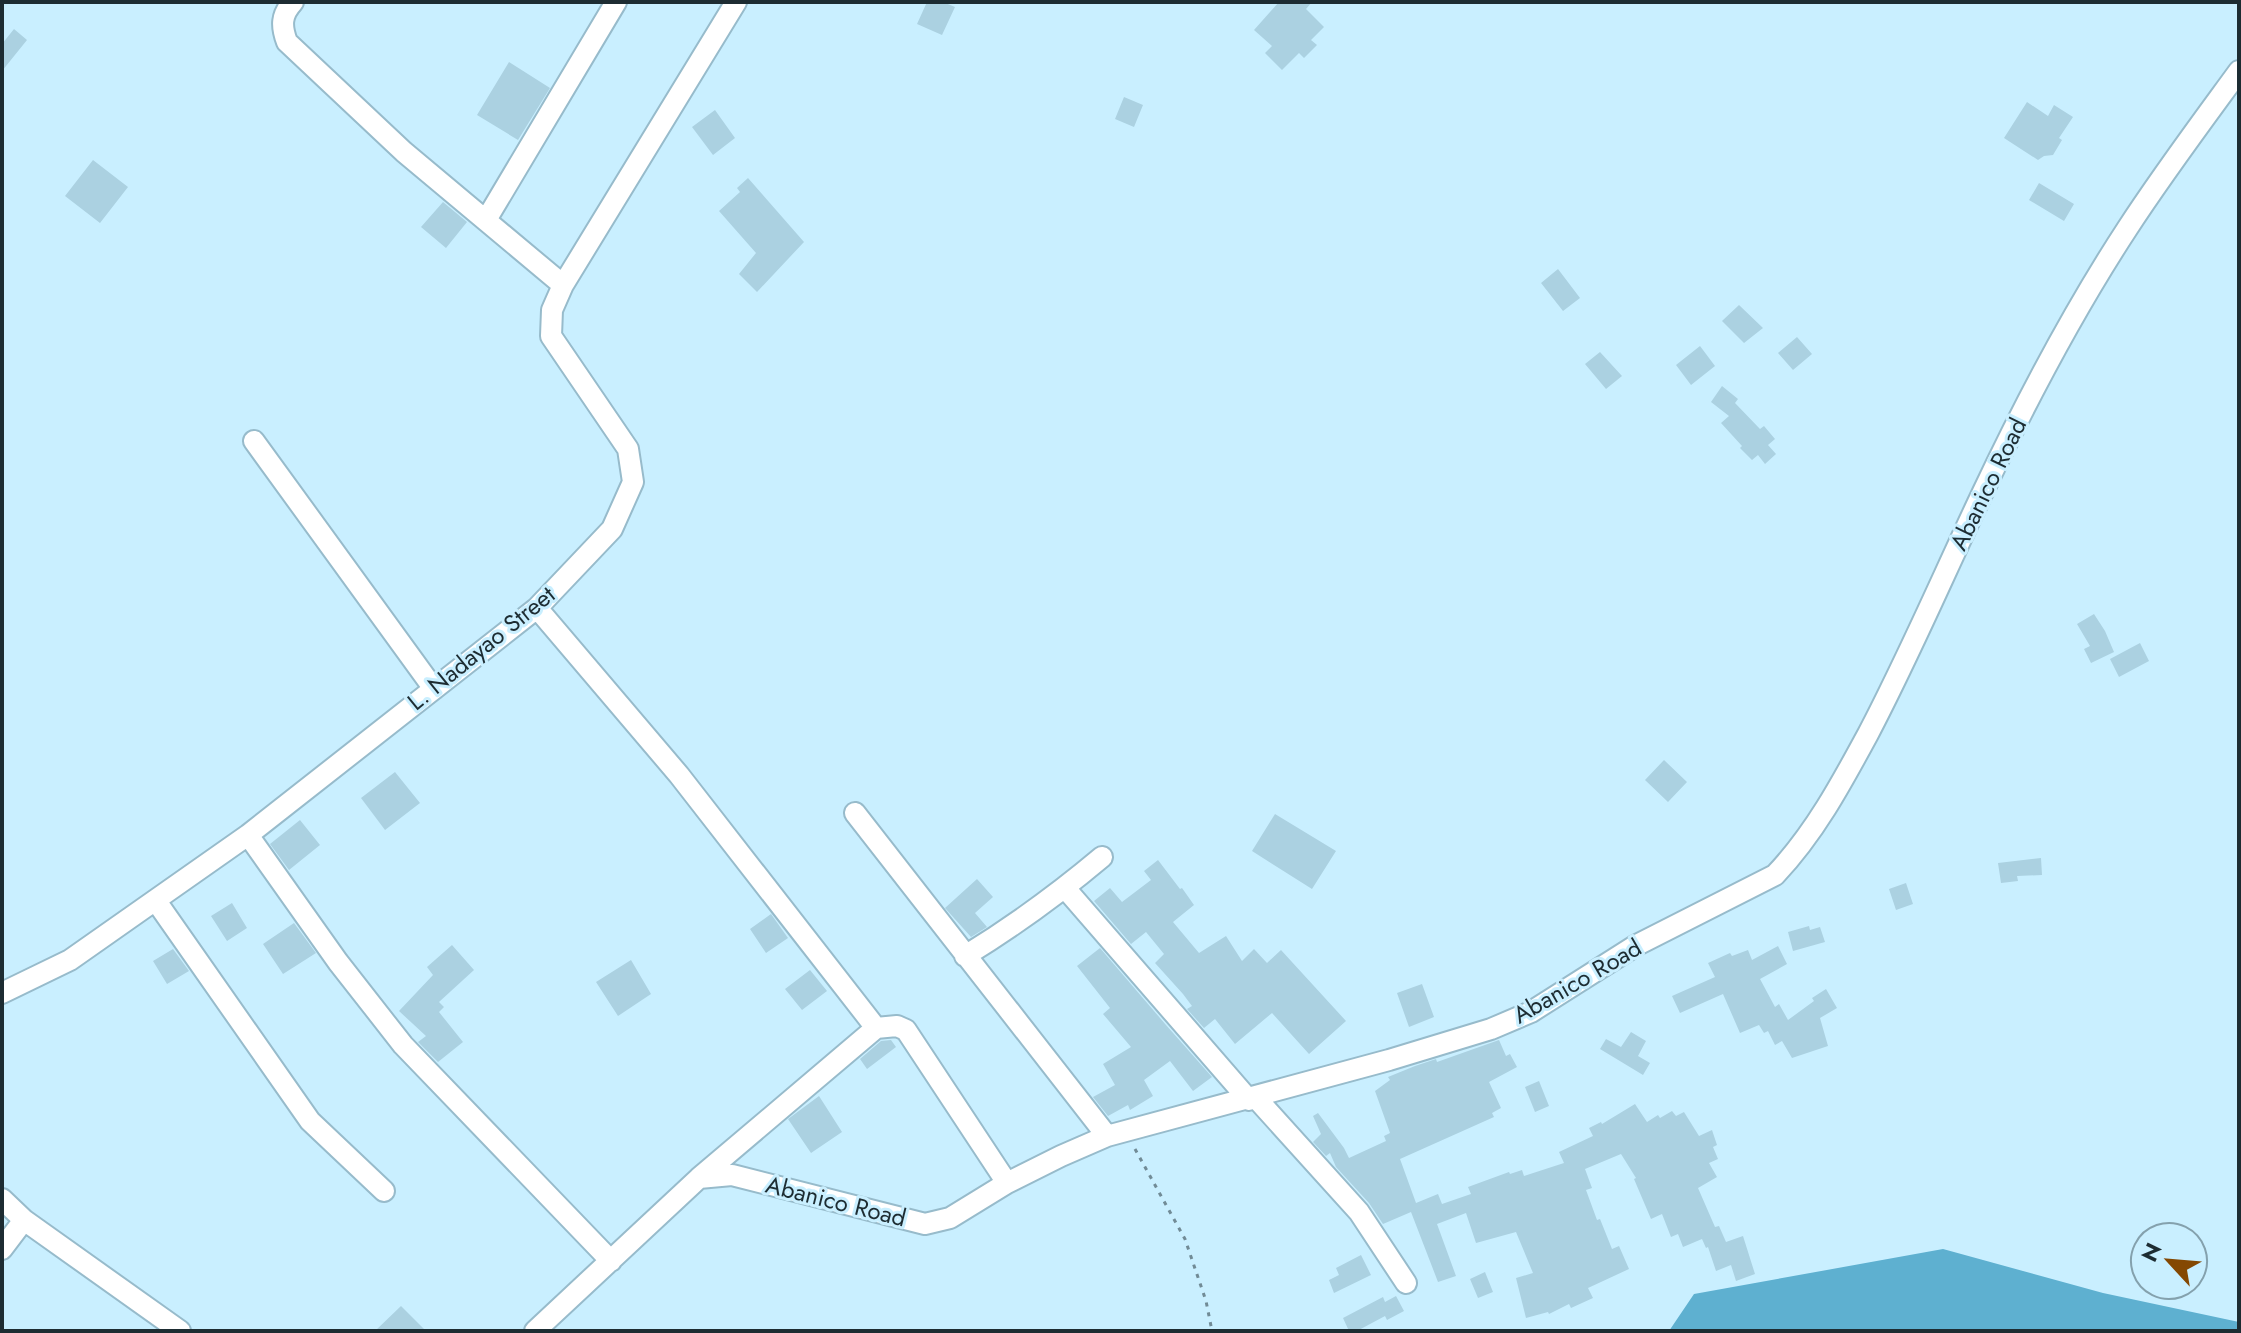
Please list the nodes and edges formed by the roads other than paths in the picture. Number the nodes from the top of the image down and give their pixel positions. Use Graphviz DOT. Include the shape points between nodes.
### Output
graph roads {
  1 [pos="293,2"];
  2 [pos="616,2"];
  3 [pos="736,2"];
  4 [pos="2239,71"];
  5 [pos="486,220"];
  6 [pos="563,285"];
  7 [pos="254,441"];
  8 [pos="537,608"];
  9 [pos="434,689"];
  10 [pos="855,813"];
  11 [pos="248,835"];
  12 [pos="1102,857"];
  13 [pos="1065,888"];
  14 [pos="156,901"];
  15 [pos="965,956"];
  16 [pos="2,993"];
  17 [pos="876,1028"];
  18 [pos="1252,1099"];
  19 [pos="1116,1134"];
  20 [pos="699,1178"];
  21 [pos="1007,1183"];
  22 [pos="384,1191"];
  23 [pos="2,1199"];
  24 [pos="24,1220"];
  25 [pos="2,1249"];
  26 [pos="611,1261"];
  27 [pos="1406,1283"];
  28 [pos="180,1331"];
  29 [pos="535,1331"];
  1 -- 5 [label="street" via="281,26 287,42"];
  2 -- 5 [label="street"];
  3 -- 6 [label="street, L. Nadayao Street"];
  4 -- 18 [label="street, Abanico Road" via="2125,231 2046,364 1841,785 1775,875 1635,946 1531,1012 1491,1029"];
  5 -- 6 [label="street"];
  6 -- 8 [label="street, L. Nadayao Street" via="552,310 551,336 628,449 633,482 612,529"];
  7 -- 9 [label="street"];
  8 -- 9 [label="street, L. Nadayao Street"];
  8 -- 17 [label="street" via="679,775"];
  9 -- 11 [label="street, L. Nadayao Street"];
  10 -- 15 [label="street"];
  11 -- 14 [label="street, L. Nadayao Street"];
  11 -- 26 [label="street" via="403,1045"];
  12 -- 13 [label="street"];
  13 -- 15 [label="street"];
  13 -- 18 [label="street"];
  14 -- 16 [label="street, L. Nadayao Street" via="70,960"];
  14 -- 22 [label="street" via="310,1121"];
  15 -- 19 [label="street"];
  17 -- 20 [label="street"];
  17 -- 21 [label="street" via="906,1030"];
  18 -- 19 [label="street, Abanico Road"];
  18 -- 27 [label="street" via="1359,1212"];
  19 -- 21 [label="street, Abanico Road"];
  20 -- 21 [label="street, Abanico Road" via="732,1175 925,1224 950,1218"];
  20 -- 26 [label="street"];
  23 -- 24 [label="street"];
  24 -- 25 [label="street"];
  24 -- 28 [label="street"];
  26 -- 29 [label="street"];
}
